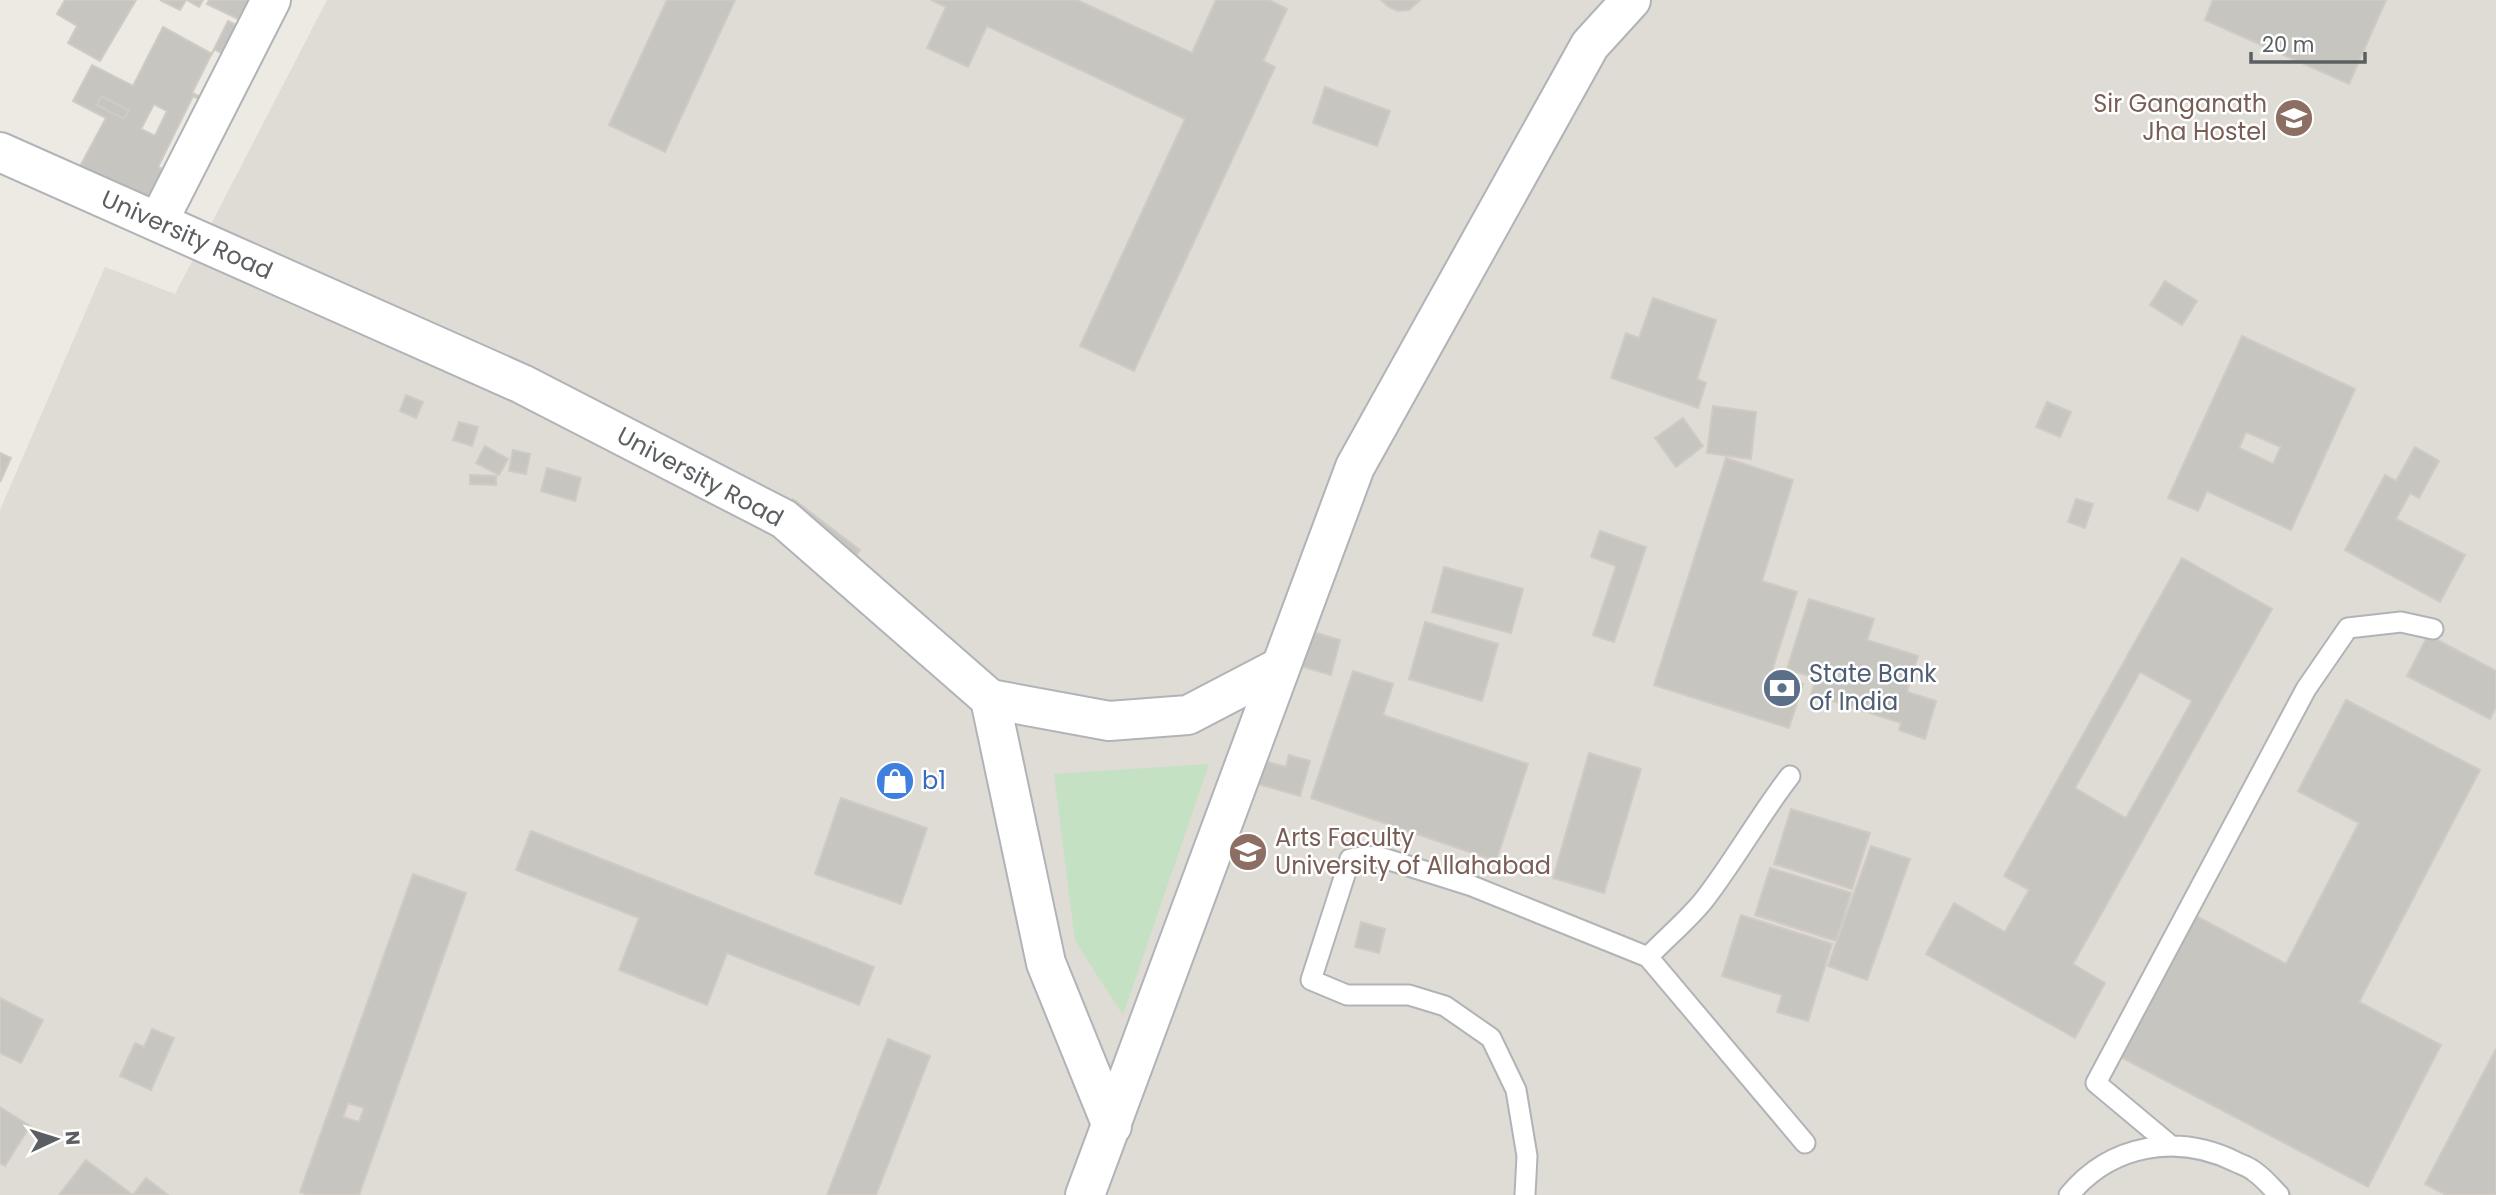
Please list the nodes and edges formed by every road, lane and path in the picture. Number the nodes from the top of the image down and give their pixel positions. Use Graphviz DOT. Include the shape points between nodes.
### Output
graph roads {
  1 [pos="271,0"];
  2 [pos="1631,0"];
  3 [pos="0,152"];
  4 [pos="158,222"];
  5 [pos="2433,629"];
  6 [pos="1280,667"];
  7 [pos="990,699"];
  8 [pos="1790,776"];
  9 [pos="1647,957"];
  10 [pos="1112,1126"];
  11 [pos="1805,1143"];
  12 [pos="2169,1144"];
  13 [pos="1085,1195"];
  14 [pos="1525,1195"];
  15 [pos="2069,1195"];
  16 [pos="2279,1195"];
  1 -- 4 [label="street"];
  2 -- 6 [label="street" via="1590,45 1355,467"];
  3 -- 4 [label="street, University Road"];
  4 -- 7 [label="street, University Road" via="523,384 784,519"];
  5 -- 12 [label="lane" via="2400,622 2348,628 2306,690 2096,1083"];
  6 -- 7 [label="street" via="1188,715 1109,721"];
  6 -- 10 [label="street"];
  7 -- 10 [label="street" via="1046,963"];
  8 -- 9 [label="lane" via="1702,902"];
  9 -- 11 [label="lane"];
  9 -- 14 [label="lane" via="1472,886 1383,858 1350,859 1311,981 1347,995 1409,995 1445,1006 1491,1038 1516,1090 1527,1156"];
  10 -- 13 [label="street"];
  12 -- 15 [label="lane" via="2124,1154 2084,1177"];
  12 -- 16 [label="lane" via="2214,1151 2255,1171"];
}
